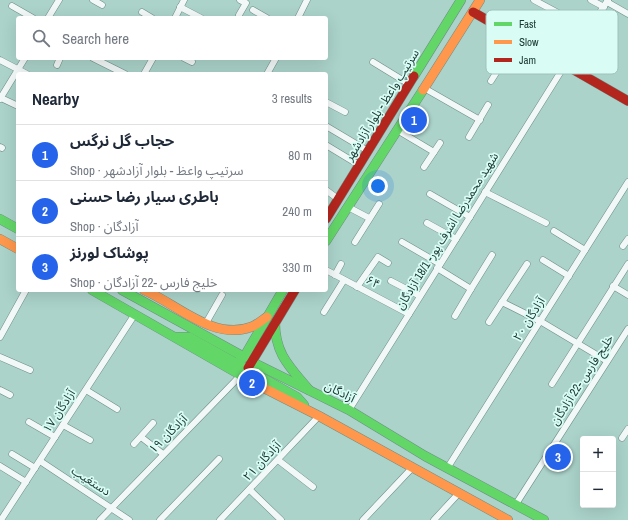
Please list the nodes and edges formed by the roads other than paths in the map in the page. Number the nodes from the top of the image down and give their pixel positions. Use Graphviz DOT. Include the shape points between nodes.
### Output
graph roads {
  1 [pos="59,0"];
  2 [pos="93,0"];
  3 [pos="184,0"];
  4 [pos="240,0"];
  5 [pos="308,0"];
  6 [pos="480,0"];
  7 [pos="534,0"];
  8 [pos="591,0"];
  9 [pos="457,1"];
  10 [pos="606,3"];
  11 [pos="102,5"];
  12 [pos="12,6"];
  13 [pos="180,7"];
  14 [pos="253,10"];
  15 [pos="552,10"];
  16 [pos="142,12"];
  17 [pos="473,12"];
  18 [pos="628,14"];
  19 [pos="239,15"];
  20 [pos="30,16"];
  21 [pos="49,16"];
  22 [pos="149,16"];
  23 [pos="175,16"];
  24 [pos="197,16"];
  25 [pos="264,16"];
  26 [pos="299,16"];
  27 [pos="486,20"];
  28 [pos="0,60"];
  29 [pos="24,60"];
  30 [pos="59,60"];
  31 [pos="98,60"];
  32 [pos="152,60"];
  33 [pos="188,60"];
  34 [pos="275,60"];
  35 [pos="192,62"];
  36 [pos="373,62"];
  37 [pos="57,65"];
  38 [pos="18,69"];
  39 [pos="16,72"];
  40 [pos="16,72"];
  41 [pos="23,72"];
  42 [pos="121,72"];
  43 [pos="145,72"];
  44 [pos="270,72"];
  45 [pos="496,74"];
  46 [pos="559,74"];
  47 [pos="581,74"];
  48 [pos="491,82"];
  49 [pos="409,84"];
  50 [pos="424,88"];
  51 [pos="0,99"];
  52 [pos="628,101"];
  53 [pos="328,103"];
  54 [pos="16,105"];
  55 [pos="488,105"];
  56 [pos="345,112"];
  57 [pos="480,120"];
  58 [pos="328,127"];
  59 [pos="397,130"];
  60 [pos="469,137"];
  61 [pos="440,143"];
  62 [pos="328,146"];
  63 [pos="368,152"];
  64 [pos="434,152"];
  65 [pos="359,165"];
  66 [pos="424,167"];
  67 [pos="628,182"];
  68 [pos="328,192"];
  69 [pos="485,192"];
  70 [pos="625,192"];
  71 [pos="430,194"];
  72 [pos="338,199"];
  73 [pos="378,204"];
  74 [pos="348,207"];
  75 [pos="328,216"];
  76 [pos="470,217"];
  77 [pos="370,218"];
  78 [pos="0,220"];
  79 [pos="546,223"];
  80 [pos="427,224"];
  81 [pos="0,228"];
  82 [pos="16,228"];
  83 [pos="554,231"];
  84 [pos="16,238"];
  85 [pos="328,238"];
  86 [pos="0,239"];
  87 [pos="456,239"];
  88 [pos="628,239"];
  89 [pos="354,242"];
  90 [pos="402,242"];
  91 [pos="623,246"];
  92 [pos="16,248"];
  93 [pos="585,250"];
  94 [pos="492,255"];
  95 [pos="543,260"];
  96 [pos="388,263"];
  97 [pos="341,264"];
  98 [pos="526,264"];
  99 [pos="628,264"];
  100 [pos="439,266"];
  101 [pos="328,271"];
  102 [pos="335,275"];
  103 [pos="568,276"];
  104 [pos="344,280"];
  105 [pos="391,281"];
  106 [pos="613,286"];
  107 [pos="357,287"];
  108 [pos="471,289"];
  109 [pos="25,292"];
  110 [pos="96,292"];
  111 [pos="125,292"];
  112 [pos="150,292"];
  113 [pos="282,292"];
  114 [pos="293,292"];
  115 [pos="222,295"];
  116 [pos="628,295"];
  117 [pos="420,296"];
  118 [pos="502,302"];
  119 [pos="324,313"];
  120 [pos="135,314"];
  121 [pos="409,314"];
  122 [pos="455,316"];
  123 [pos="271,318"];
  124 [pos="540,321"];
  125 [pos="489,322"];
  126 [pos="206,323"];
  127 [pos="628,330"];
  128 [pos="0,337"];
  129 [pos="175,337"];
  130 [pos="577,344"];
  131 [pos="0,356"];
  132 [pos="607,361"];
  133 [pos="245,363"];
  134 [pos="30,370"];
  135 [pos="240,376"];
  136 [pos="552,384"];
  137 [pos="0,390"];
  138 [pos="86,390"];
  139 [pos="309,390"];
  140 [pos="10,395"];
  141 [pos="117,409"];
  142 [pos="349,410"];
  143 [pos="315,414"];
  144 [pos="29,422"];
  145 [pos="153,423"];
  146 [pos="63,425"];
  147 [pos="628,429"];
  148 [pos="55,437"];
  149 [pos="141,437"];
  150 [pos="622,438"];
  151 [pos="90,440"];
  152 [pos="134,444"];
  153 [pos="12,454"];
  154 [pos="163,454"];
  155 [pos="219,459"];
  156 [pos="278,460"];
  157 [pos="40,461"];
  158 [pos="0,466"];
  159 [pos="448,467"];
  160 [pos="35,468"];
  161 [pos="412,468"];
  162 [pos="26,482"];
  163 [pos="313,487"];
  164 [pos="250,490"];
  165 [pos="459,493"];
  166 [pos="516,504"];
  167 [pos="112,508"];
  168 [pos="504,519"];
  169 [pos="1,520"];
  170 [pos="100,520"];
  171 [pos="129,520"];
  172 [pos="160,520"];
  173 [pos="220,520"];
  174 [pos="281,520"];
  175 [pos="363,520"];
  176 [pos="434,520"];
  177 [pos="544,520"];
  1 -- 21 [label="street"];
  2 -- 11 [label="street"];
  3 -- 13 [label="street"];
  4 -- 19 [label="street" via="246,3"];
  5 -- 26 [label="street"];
  6 -- 17 [label="main road"];
  7 -- 15 [label="street"];
  8 -- 10 [label="street"];
  9 -- 49 [label="main road, سرتیپ واعظ - بلوار آزادشهر"];
  10 -- 18 [label="street"];
  12 -- 20 [label="street"];
  13 -- 23 [label="street"];
  13 -- 24 [label="street"];
  14 -- 25 [label="street"];
  16 -- 22 [label="street"];
  17 -- 27 [label="main road"];
  17 -- 50 [label="main road"];
  28 -- 38 [label="street"];
  29 -- 38 [label="street"];
  30 -- 37 [label="street"];
  31 -- 42 [label="street"];
  32 -- 43 [label="street"];
  33 -- 35 [label="street"];
  34 -- 44 [label="street"];
  36 -- 49 [label="street"];
  38 -- 39 [label="street"];
  38 -- 41 [label="street"];
  40 -- 51 [label="street"];
  45 -- 48 [label="street"];
  46 -- 69 [label="street, شهید محمدرضا اشرف پور- 18/1 آزادگان"];
  47 -- 52 [label="main road"];
  49 -- 63 [label="main road, سرتیپ واعظ - بلوار آزادشهر"];
  50 -- 57 [label="street"];
  50 -- 59 [label="main road"];
  51 -- 54 [label="street"];
  53 -- 56 [label="street"];
  55 -- 57 [label="street"];
  57 -- 60 [label="street"];
  58 -- 63 [label="street"];
  59 -- 64 [label="street"];
  59 -- 74 [label="main road"];
  61 -- 64 [label="street"];
  62 -- 65 [label="street"];
  63 -- 65 [label="main road, سرتیپ واعظ - بلوار آزادشهر"];
  64 -- 66 [label="street"];
  65 -- 72 [label="main road, سرتیپ واعظ - بلوار آزادشهر"];
  67 -- 70 [label="street, ۲۰ آزادگان"];
  68 -- 72 [label="street"];
  69 -- 76 [label="street, شهید محمدرضا اشرف پور- 18/1 آزادگان"];
  69 -- 79 [label="street"];
  70 -- 93 [label="street, ۲۰ آزادگان"];
  71 -- 76 [label="street"];
  72 -- 75 [label="main road, سرتیپ واعظ - بلوار آزادشهر"];
  73 -- 77 [label="street"];
  74 -- 77 [label="street"];
  74 -- 85 [label="main road"];
  76 -- 87 [label="street, شهید محمدرضا اشرف پور- 18/1 آزادگان"];
  77 -- 89 [label="street"];
  78 -- 81 [label="main road"];
  78 -- 82 [label="main road"];
  80 -- 87 [label="street"];
  83 -- 93 [label="street"];
  84 -- 92 [label="main road"];
  86 -- 92 [label="main road"];
  87 -- 100 [label="street, شهید محمدرضا اشرف پور- 18/1 آزادگان"];
  88 -- 91 [label="street"];
  90 -- 100 [label="street"];
  93 -- 103 [label="street, ۲۰ آزادگان"];
  94 -- 108 [label="street"];
  95 -- 103 [label="street"];
  96 -- 107 [label="street" via="378,257"];
  97 -- 102 [label="street"];
  98 -- 118 [label="street"];
  99 -- 106 [label="street"];
  100 -- 108 [label="street"];
  100 -- 117 [label="street, شهید محمدرضا اشرف پور- 18/1 آزادگان"];
  101 -- 102 [label="street, ۶۴"];
  102 -- 104 [label="street, ۶۴"];
  103 -- 124 [label="street, ۲۰ آزادگان"];
  104 -- 107 [label="street, ۶۴"];
  104 -- 119 [label="street"];
  105 -- 117 [label="street"];
  106 -- 116 [label="street"];
  106 -- 130 [label="street"];
  107 -- 121 [label="street, ۶۴"];
  108 -- 122 [label="street"];
  109 -- 128 [label="street"];
  110 -- 120 [label="main road"];
  111 -- 133 [label="main road, آزادگان"];
  112 -- 126 [label="main road"];
  113 -- 123 [label="main road"];
  114 -- 123 [label="main road"];
  115 -- 126 [label="street"];
  117 -- 121 [label="street, شهید محمدرضا اشرف پور- 18/1 آزادگان"];
  118 -- 124 [label="street"];
  118 -- 125 [label="street"];
  120 -- 129 [label="main road"];
  120 -- 138 [label="street, ۱۷ آزادگان"];
  121 -- 142 [label="street, شهید محمدرضا اشرف پور- 18/1 آزادگان"];
  123 -- 126 [label="main road" via="252,327 231,331"];
  123 -- 133 [label="main road"];
  123 -- 139 [label="main road" via="280,355"];
  124 -- 130 [label="street"];
  124 -- 159 [label="street, ۲۰ آزادگان"];
  127 -- 132 [label="street, خلیج فارس -22 آزادگان"];
  129 -- 133 [label="main road" via="189,337"];
  129 -- 135 [label="main road"];
  130 -- 132 [label="street"];
  130 -- 136 [label="street"];
  131 -- 134 [label="street"];
  132 -- 166 [label="street, خلیج فارس -22 آزادگان"];
  133 -- 139 [label="main road, آزادگان"];
  133 -- 143 [label="main road" via="297,397"];
  135 -- 143 [label="main road"];
  135 -- 154 [label="street, ۱۹ آزادگان"];
  137 -- 140 [label="street"];
  138 -- 141 [label="street"];
  138 -- 146 [label="street, ۱۷ آزادگان"];
  139 -- 142 [label="main road, آزادگان"];
  142 -- 159 [label="main road, آزادگان"];
  143 -- 156 [label="street, ۲۱ آزادگان"];
  143 -- 161 [label="main road"];
  144 -- 148 [label="street"];
  145 -- 149 [label="street"];
  146 -- 148 [label="street, ۱۷ آزادگان"];
  146 -- 151 [label="street"];
  147 -- 150 [label="street"];
  148 -- 157 [label="street, ۱۷ آزادگان"];
  149 -- 152 [label="street"];
  149 -- 154 [label="street"];
  153 -- 160 [label="street"];
  154 -- 167 [label="street, ۱۹ آزادگان"];
  155 -- 172 [label="street"];
  156 -- 163 [label="street"];
  156 -- 164 [label="street, ۲۱ آزادگان"];
  157 -- 160 [label="street, ۱۷ آزادگان"];
  157 -- 167 [label="street, دستغیب"];
  158 -- 162 [label="street"];
  159 -- 166 [label="main road, آزادگان"];
  160 -- 162 [label="street, ۱۷ آزادگان"];
  161 -- 165 [label="main road"];
  161 -- 175 [label="street"];
  162 -- 169 [label="street, ۱۷ آزادگان"];
  164 -- 173 [label="street, ۲۱ آزادگان"];
  164 -- 174 [label="street"];
  165 -- 168 [label="main road"];
  165 -- 176 [label="street"];
  166 -- 177 [label="main road, آزادگان"];
  167 -- 170 [label="street, ۱۹ آزادگان"];
  167 -- 171 [label="street, دستغیب"];
}
